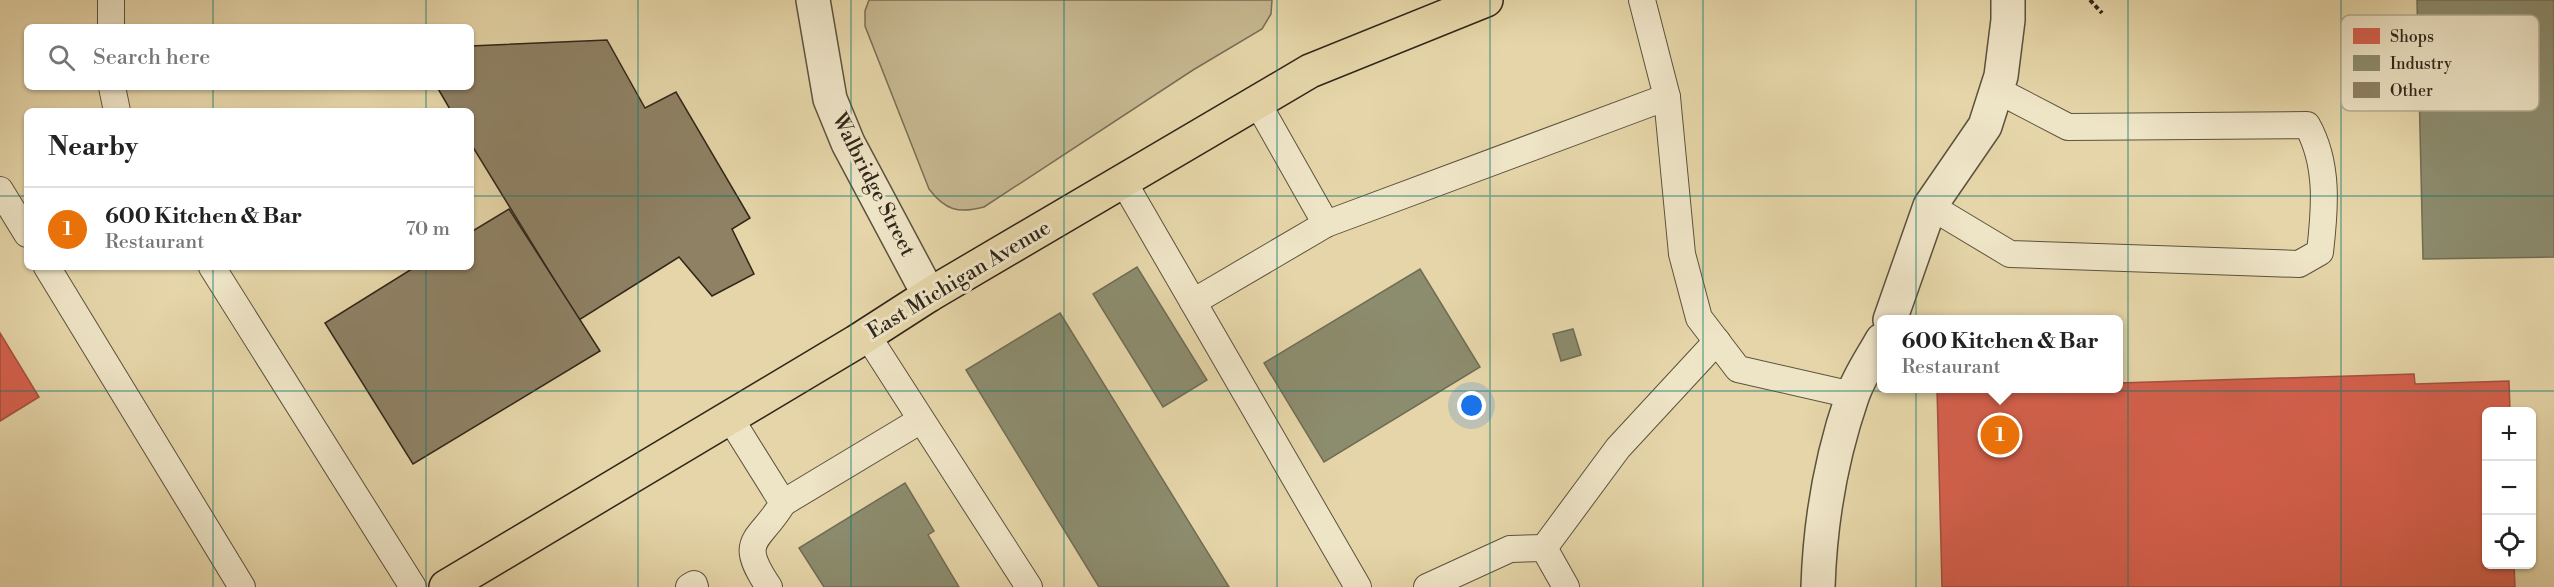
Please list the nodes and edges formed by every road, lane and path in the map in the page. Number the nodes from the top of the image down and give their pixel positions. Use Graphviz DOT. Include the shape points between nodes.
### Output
graph roads {
  1 [pos="111,0"];
  2 [pos="813,0"];
  3 [pos="1486,0"];
  4 [pos="1641,0"];
  5 [pos="2008,0"];
  6 [pos="2090,0"];
  7 [pos="2102,13"];
  8 [pos="111,24"];
  9 [pos="113,90"];
  10 [pos="1997,90"];
  11 [pos="1667,97"];
  12 [pos="1257,102"];
  13 [pos="116,108"];
  14 [pos="1123,181"];
  15 [pos="0,190"];
  16 [pos="1929,206"];
  17 [pos="1326,224"];
  18 [pos="24,229"];
  19 [pos="49,270"];
  20 [pos="214,270"];
  21 [pos="929,295"];
  22 [pos="1193,302"];
  23 [pos="1892,315"];
  24 [pos="867,335"];
  25 [pos="1717,341"];
  26 [pos="1877,348"];
  27 [pos="1852,395"];
  28 [pos="730,418"];
  29 [pos="921,420"];
  30 [pos="783,503"];
  31 [pos="1544,548"];
  32 [pos="450,586"];
  33 [pos="242,587"];
  34 [pos="413,587"];
  35 [pos="689,587"];
  36 [pos="695,587"];
  37 [pos="769,587"];
  38 [pos="1029,587"];
  39 [pos="1358,587"];
  40 [pos="1427,587"];
  41 [pos="1566,587"];
  42 [pos="1818,587"];
  1 -- 8 [label="lane"];
  2 -- 21 [label="street, Walbridge Street" via="830,99 848,143"];
  3 -- 12 [label="main road, East Michigan Avenue" via="1310,71"];
  4 -- 11 [label="lane"];
  5 -- 10 [label="street"];
  6 -- 7 [label="path"];
  9 -- 13 [label="lane"];
  10 -- 16 [label="street" via="1985,126"];
  10 -- 16 [label="lane" via="2068,127 2307,125 2318,144 2325,208 2320,252 2299,264 2010,254"];
  11 -- 17 [label="lane"];
  11 -- 25 [label="lane" via="1682,254 1699,318"];
  12 -- 14 [label="main road, East Michigan Avenue"];
  12 -- 17 [label="lane"];
  14 -- 21 [label="main road, East Michigan Avenue"];
  14 -- 22 [label="lane"];
  15 -- 18 [label="lane"];
  16 -- 23 [label="street"];
  17 -- 22 [label="lane"];
  19 -- 33 [label="lane"];
  20 -- 34 [label="lane"];
  21 -- 24 [label="main road, East Michigan Avenue"];
  22 -- 39 [label="lane"];
  24 -- 28 [label="main road, East Michigan Avenue"];
  24 -- 29 [label="lane"];
  25 -- 27 [label="lane" via="1738,369"];
  25 -- 31 [label="lane" via="1618,448"];
  26 -- 27 [label="street"];
  27 -- 42 [label="street" via="1822,519"];
  28 -- 30 [label="lane"];
  28 -- 32 [label="main road, East Michigan Avenue"];
  29 -- 30 [label="lane"];
  29 -- 38 [label="lane"];
  30 -- 37 [label="lane" via="754,538 755,566"];
  31 -- 40 [label="lane" via="1510,549"];
  31 -- 41 [label="lane"];
  35 -- 36 [label="lane"];
}
